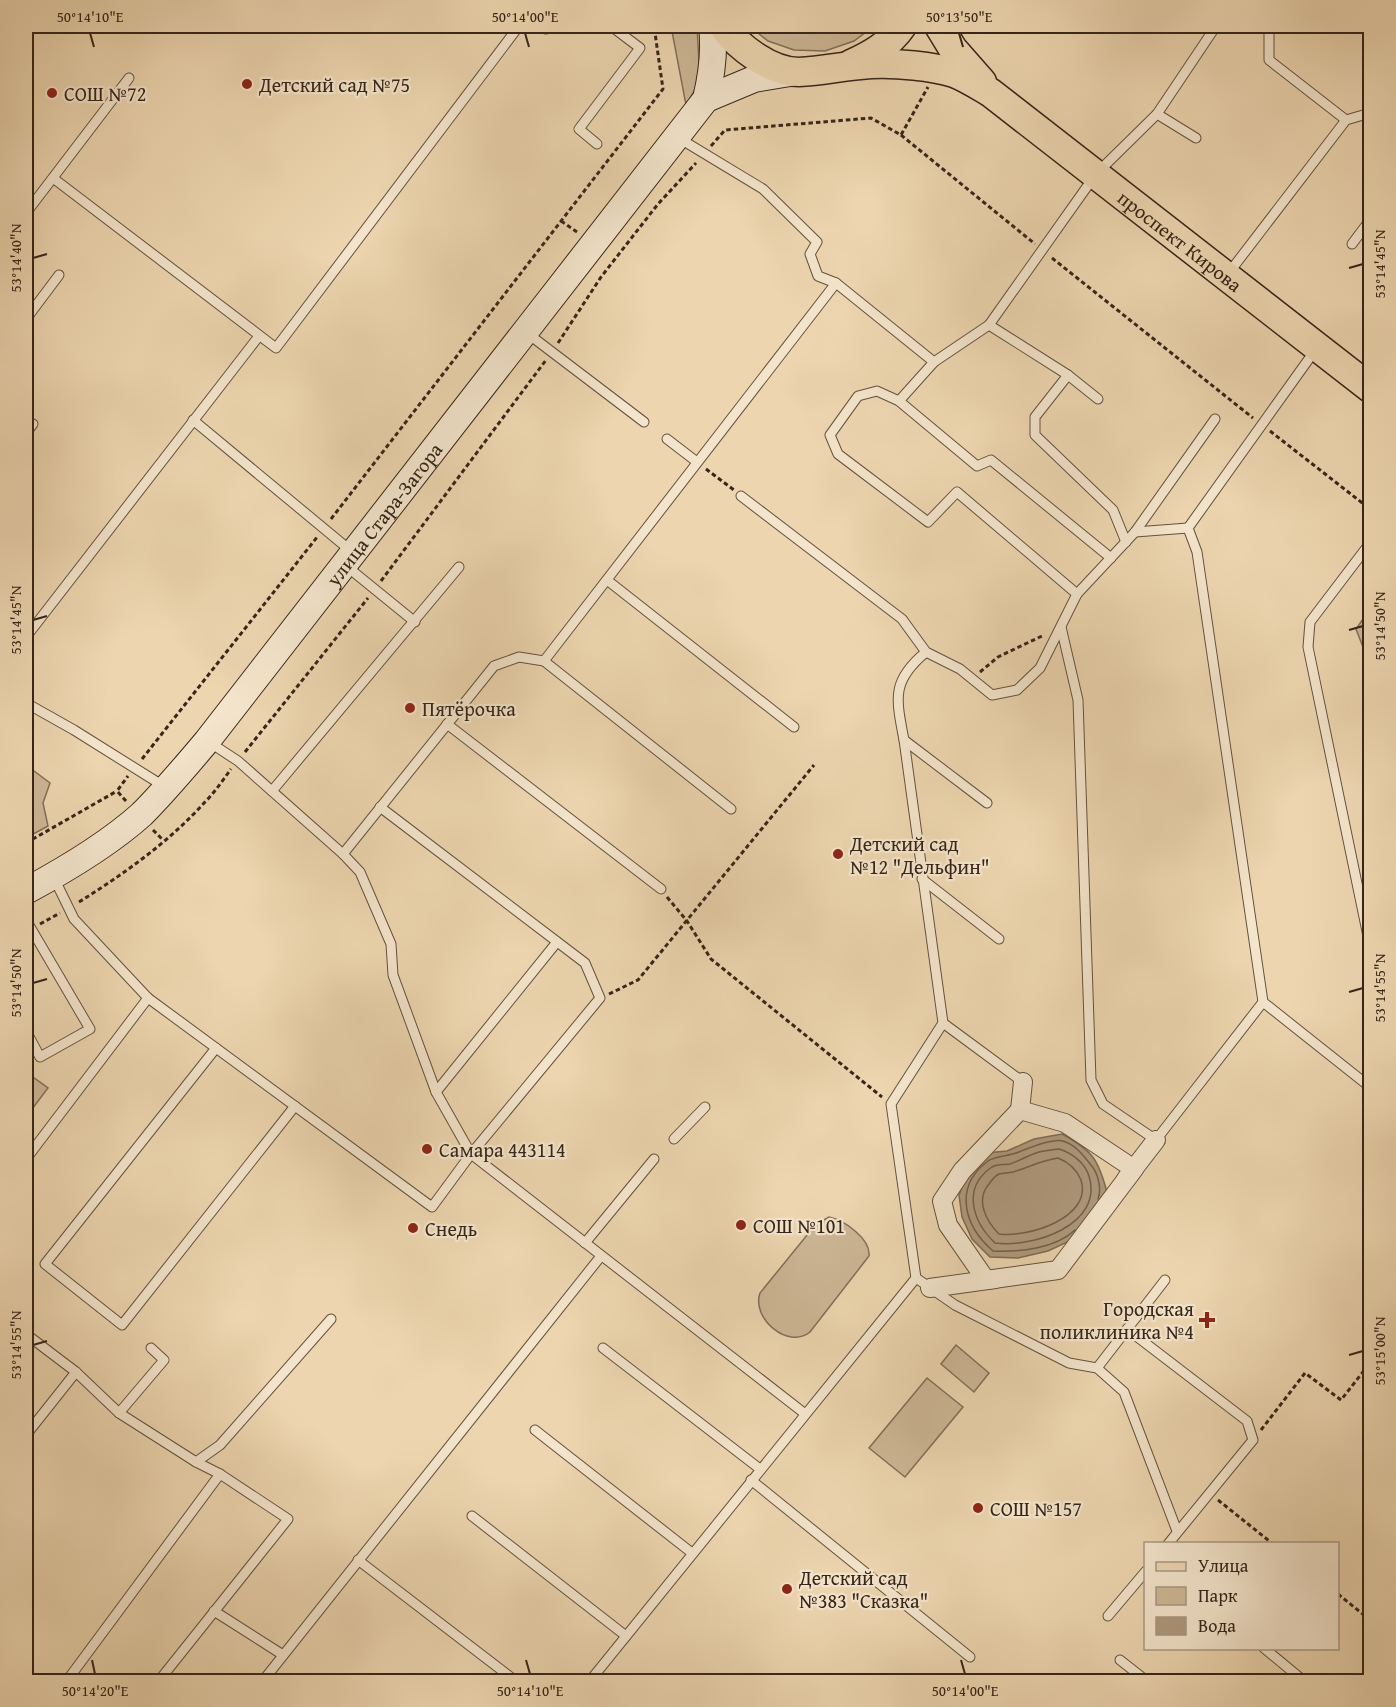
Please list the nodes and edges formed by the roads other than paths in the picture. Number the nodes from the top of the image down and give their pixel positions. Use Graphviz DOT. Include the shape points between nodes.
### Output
graph roads {
  1 [pos="519,26"];
  2 [pos="538,26"];
  3 [pos="554,26"];
  4 [pos="611,26"];
  5 [pos="712,26"];
  6 [pos="723,26"];
  7 [pos="902,26"];
  8 [pos="939,26"];
  9 [pos="1216,26"];
  10 [pos="1269,26"];
  11 [pos="840,69"];
  12 [pos="796,72"];
  13 [pos="129,78"];
  14 [pos="991,93"];
  15 [pos="706,99"];
  16 [pos="1371,113"];
  17 [pos="1157,114"];
  18 [pos="1346,120"];
  19 [pos="676,136"];
  20 [pos="1196,138"];
  21 [pos="597,144"];
  22 [pos="1096,174"];
  23 [pos="53,178"];
  24 [pos="26,213"];
  25 [pos="1371,220"];
  26 [pos="1352,244"];
  27 [pos="59,275"];
  28 [pos="1227,275"];
  29 [pos="836,283"];
  30 [pos="26,319"];
  31 [pos="989,325"];
  32 [pos="525,331"];
  33 [pos="259,336"];
  34 [pos="1318,347"];
  35 [pos="934,362"];
  36 [pos="1068,375"];
  37 [pos="1371,388"];
  38 [pos="1098,399"];
  39 [pos="899,400"];
  40 [pos="1215,419"];
  41 [pos="193,420"];
  42 [pos="644,422"];
  43 [pos="33,424"];
  44 [pos="26,433"];
  45 [pos="667,439"];
  46 [pos="697,462"];
  47 [pos="741,496"];
  48 [pos="1188,528"];
  49 [pos="1135,532"];
  50 [pos="1126,542"];
  51 [pos="1371,543"];
  52 [pos="348,558"];
  53 [pos="1111,558"];
  54 [pos="459,567"];
  55 [pos="607,580"];
  56 [pos="1077,594"];
  57 [pos="415,622"];
  58 [pos="1061,627"];
  59 [pos="26,637"];
  60 [pos="926,652"];
  61 [pos="544,661"];
  62 [pos="27,706"];
  63 [pos="447,724"];
  64 [pos="794,727"];
  65 [pos="904,740"];
  66 [pos="207,741"];
  67 [pos="167,788"];
  68 [pos="272,791"];
  69 [pos="987,803"];
  70 [pos="380,807"];
  71 [pos="731,809"];
  72 [pos="343,854"];
  73 [pos="53,876"];
  74 [pos="922,879"];
  75 [pos="661,889"];
  76 [pos="26,891"];
  77 [pos="28,924"];
  78 [pos="999,939"];
  79 [pos="557,942"];
  80 [pos="1371,946"];
  81 [pos="148,998"];
  82 [pos="1263,1002"];
  83 [pos="943,1023"];
  84 [pos="26,1031"];
  85 [pos="216,1048"];
  86 [pos="1023,1082"];
  87 [pos="1371,1087"];
  88 [pos="436,1092"];
  89 [pos="295,1106"];
  90 [pos="705,1107"];
  91 [pos="1020,1110"];
  92 [pos="674,1139"];
  93 [pos="1156,1140"];
  94 [pos="471,1154"];
  95 [pos="26,1159"];
  96 [pos="654,1159"];
  97 [pos="1134,1169"];
  98 [pos="585,1243"];
  99 [pos="602,1256"];
  100 [pos="986,1280"];
  101 [pos="1165,1280"];
  102 [pos="923,1283"];
  103 [pos="331,1319"];
  104 [pos="122,1325"];
  105 [pos="1127,1329"];
  106 [pos="131,1332"];
  107 [pos="26,1334"];
  108 [pos="152,1348"];
  109 [pos="603,1348"];
  110 [pos="1097,1368"];
  111 [pos="76,1372"];
  112 [pos="119,1413"];
  113 [pos="804,1413"];
  114 [pos="535,1430"];
  115 [pos="26,1435"];
  116 [pos="196,1462"];
  117 [pos="760,1469"];
  118 [pos="220,1474"];
  119 [pos="751,1480"];
  120 [pos="472,1516"];
  121 [pos="1177,1531"];
  122 [pos="1169,1542"];
  123 [pos="692,1553"];
  124 [pos="358,1560"];
  125 [pos="1144,1573"];
  126 [pos="214,1611"];
  127 [pos="1108,1616"];
  128 [pos="626,1636"];
  129 [pos="1266,1650"];
  130 [pos="283,1655"];
  131 [pos="970,1657"];
  132 [pos="1120,1660"];
  133 [pos="514,1680"];
  134 [pos="160,1681"];
  135 [pos="66,1682"];
  136 [pos="262,1682"];
  137 [pos="589,1682"];
  138 [pos="1148,1682"];
  139 [pos="1305,1682"];
  1 -- 33 [label="lane" via="276,348"];
  2 -- 3 [label="lane"];
  4 -- 21 [label="lane" via="640,48 579,129"];
  5 -- 15 [label="main road" via="714,44"];
  6 -- 12 [label="main road" via="749,53"];
  7 -- 11 [label="main road" via="873,54"];
  8 -- 14 [label="main road" via="953,49"];
  9 -- 17 [label="lane"];
  10 -- 18 [label="lane" via="1269,60"];
  11 -- 12 [label="main road"];
  11 -- 14 [label="main road" via="873,64 936,69 955,74"];
  12 -- 15 [label="main road" via="754,79"];
  13 -- 23 [label="lane"];
  14 -- 22 [label="main road, проспект Кирова"];
  15 -- 19 [label="main road, улица Стара-Загора"];
  16 -- 18 [label="lane"];
  17 -- 20 [label="lane"];
  17 -- 22 [label="lane"];
  18 -- 28 [label="lane"];
  19 -- 29 [label="lane" via="763,189 817,242 810,254 818,276"];
  19 -- 32 [label="main road, улица Стара-Загора"];
  22 -- 28 [label="main road, проспект Кирова"];
  22 -- 31 [label="lane"];
  23 -- 24 [label="lane"];
  23 -- 33 [label="lane"];
  25 -- 26 [label="lane"];
  27 -- 30 [label="lane"];
  28 -- 34 [label="main road, проспект Кирова"];
  29 -- 35 [label="lane"];
  29 -- 46 [label="lane"];
  31 -- 35 [label="lane"];
  31 -- 36 [label="lane"];
  32 -- 42 [label="lane"];
  32 -- 52 [label="main road, улица Стара-Загора"];
  33 -- 41 [label="lane"];
  34 -- 37 [label="main road, проспект Кирова"];
  34 -- 48 [label="lane"];
  35 -- 39 [label="lane"];
  36 -- 38 [label="lane"];
  36 -- 50 [label="lane" via="1035,417 1035,435 1113,510"];
  39 -- 53 [label="lane" via="977,466 991,460"];
  39 -- 56 [label="lane" via="878,391 858,396 830,435 838,454 928,522 957,492"];
  40 -- 49 [label="lane"];
  41 -- 52 [label="lane" via="324,529"];
  41 -- 59 [label="lane"];
  43 -- 44 [label="lane"];
  45 -- 46 [label="lane"];
  46 -- 55 [label="lane"];
  47 -- 60 [label="lane" via="902,619"];
  48 -- 49 [label="lane"];
  48 -- 82 [label="lane" via="1197,552"];
  49 -- 50 [label="lane"];
  50 -- 53 [label="lane"];
  51 -- 80 [label="lane" via="1310,622 1308,647"];
  52 -- 57 [label="lane" via="375,589"];
  52 -- 66 [label="main road, улица Стара-Загора"];
  53 -- 56 [label="lane"];
  54 -- 57 [label="lane"];
  55 -- 61 [label="lane"];
  55 -- 64 [label="lane"];
  56 -- 58 [label="lane"];
  57 -- 68 [label="lane"];
  58 -- 60 [label="lane" via="1040,668 1017,690 992,695 960,669"];
  58 -- 93 [label="lane" via="1078,700 1091,1080 1103,1104"];
  60 -- 65 [label="lane" via="900,680 897,706"];
  61 -- 63 [label="lane" via="519,657 494,666"];
  61 -- 71 [label="lane"];
  62 -- 67 [label="lane" via="74,729"];
  63 -- 70 [label="lane"];
  63 -- 75 [label="lane"];
  65 -- 69 [label="lane"];
  65 -- 74 [label="lane"];
  66 -- 67 [label="main road, улица Стара-Загора"];
  66 -- 68 [label="lane" via="238,761"];
  67 -- 73 [label="main road, улица Стара-Загора" via="140,815"];
  68 -- 72 [label="lane"];
  70 -- 72 [label="lane"];
  70 -- 79 [label="lane"];
  72 -- 88 [label="lane" via="360,872 391,944 393,975"];
  73 -- 76 [label="main road, улица Стара-Загора"];
  73 -- 81 [label="lane" via="74,919"];
  74 -- 78 [label="lane"];
  74 -- 83 [label="lane"];
  77 -- 84 [label="lane" via="90,1029 40,1057"];
  79 -- 88 [label="lane"];
  79 -- 94 [label="lane" via="585,963 600,998"];
  81 -- 85 [label="lane"];
  81 -- 95 [label="lane"];
  82 -- 87 [label="lane"];
  82 -- 93 [label="lane"];
  83 -- 86 [label="lane"];
  83 -- 102 [label="lane" via="891,1104"];
  85 -- 89 [label="lane"];
  85 -- 104 [label="lane" via="45,1264"];
  86 -- 91 [label="street"];
  88 -- 94 [label="lane"];
  89 -- 94 [label="lane" via="432,1207"];
  89 -- 104 [label="lane"];
  90 -- 92 [label="lane"];
  91 -- 97 [label="street" via="1065,1123"];
  91 -- 100 [label="street" via="962,1171 942,1201 948,1225"];
  93 -- 97 [label="street"];
  94 -- 98 [label="lane"];
  96 -- 98 [label="lane"];
  97 -- 100 [label="street" via="1058,1270"];
  98 -- 99 [label="lane"];
  99 -- 113 [label="lane"];
  99 -- 124 [label="lane"];
  100 -- 102 [label="street"];
  101 -- 105 [label="lane"];
  102 -- 110 [label="lane" via="955,1305 1068,1363"];
  102 -- 113 [label="lane"];
  103 -- 116 [label="lane" via="220,1445"];
  104 -- 106 [label="lane"];
  105 -- 110 [label="lane"];
  105 -- 121 [label="lane" via="1247,1421 1253,1440"];
  107 -- 111 [label="lane"];
  108 -- 112 [label="lane" via="164,1360"];
  109 -- 117 [label="lane"];
  110 -- 121 [label="lane" via="1124,1392"];
  111 -- 112 [label="lane"];
  111 -- 115 [label="lane"];
  112 -- 116 [label="lane"];
  113 -- 117 [label="lane"];
  114 -- 123 [label="lane"];
  116 -- 118 [label="lane"];
  117 -- 119 [label="lane"];
  118 -- 126 [label="lane" via="288,1519"];
  118 -- 135 [label="lane"];
  119 -- 123 [label="lane"];
  119 -- 131 [label="lane"];
  120 -- 128 [label="lane"];
  121 -- 122 [label="lane"];
  123 -- 128 [label="lane"];
  124 -- 130 [label="lane"];
  124 -- 133 [label="lane"];
  125 -- 127 [label="lane"];
  126 -- 130 [label="lane"];
  126 -- 134 [label="lane"];
  128 -- 137 [label="lane"];
  129 -- 139 [label="lane"];
  130 -- 136 [label="lane"];
  132 -- 138 [label="lane"];
}
